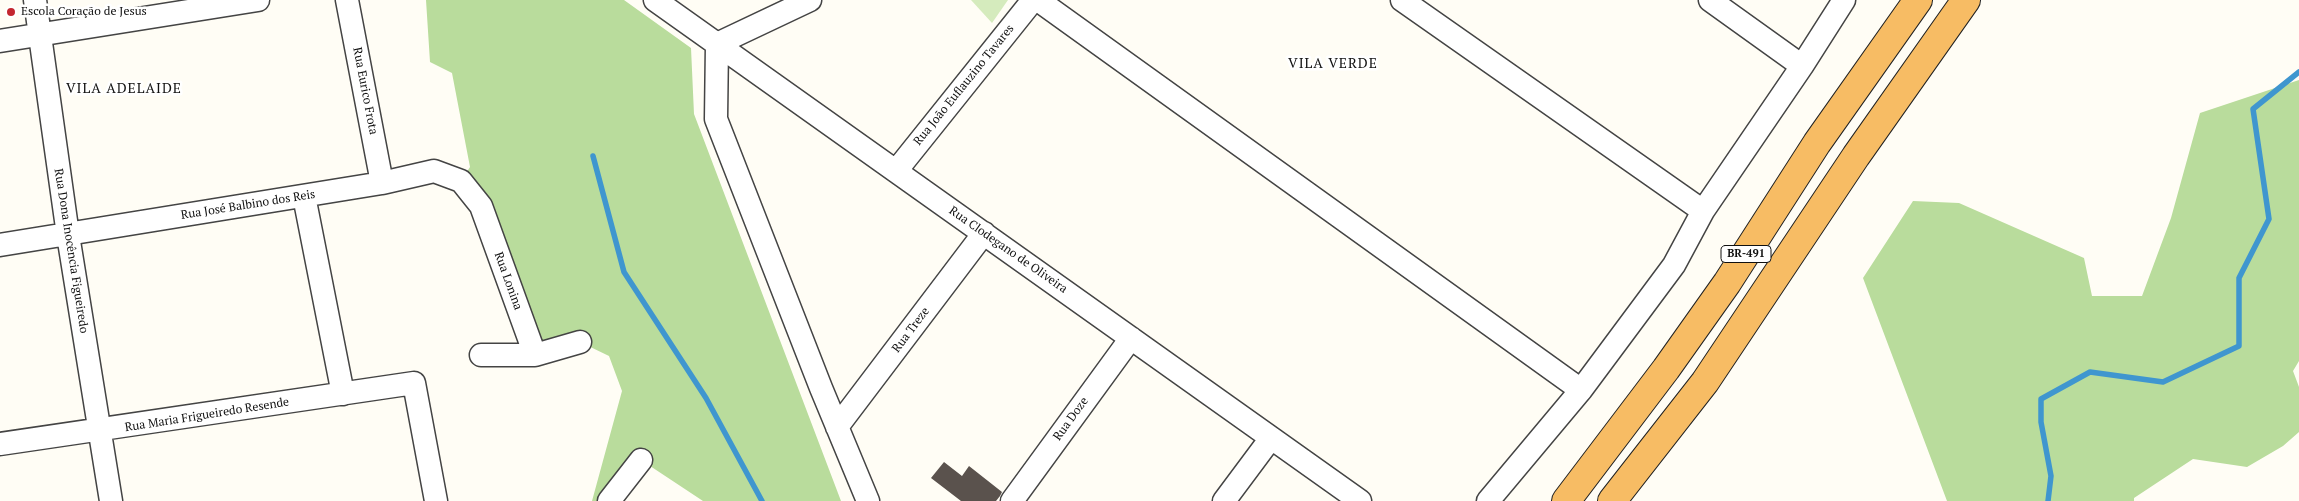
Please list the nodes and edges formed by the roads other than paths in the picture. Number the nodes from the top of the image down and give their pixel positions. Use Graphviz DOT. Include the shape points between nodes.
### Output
graph roads {
  1 [pos="35,0"];
  2 [pos="258,0"];
  3 [pos="347,0"];
  4 [pos="656,0"];
  5 [pos="810,0"];
  6 [pos="1032,0"];
  7 [pos="1038,0"];
  8 [pos="1402,0"];
  9 [pos="1710,0"];
  10 [pos="1844,0"];
  11 [pos="1918,0"];
  12 [pos="1966,0"];
  13 [pos="40,36"];
  14 [pos="0,41"];
  15 [pos="717,44"];
  16 [pos="1802,66"];
  17 [pos="896,171"];
  18 [pos="382,183"];
  19 [pos="304,196"];
  20 [pos="481,206"];
  21 [pos="1703,211"];
  22 [pos="984,234"];
  23 [pos="68,235"];
  24 [pos="0,245"];
  25 [pos="1130,338"];
  26 [pos="580,342"];
  27 [pos="481,354"];
  28 [pos="535,355"];
  29 [pos="1581,390"];
  30 [pos="343,394"];
  31 [pos="837,427"];
  32 [pos="99,431"];
  33 [pos="1271,438"];
  34 [pos="0,444"];
  35 [pos="641,460"];
  36 [pos="111,501"];
  37 [pos="436,501"];
  38 [pos="609,501"];
  39 [pos="868,501"];
  40 [pos="1012,501"];
  41 [pos="1224,501"];
  42 [pos="1360,501"];
  43 [pos="1488,501"];
  44 [pos="1566,501"];
  45 [pos="1612,501"];
  1 -- 13 [label="street, Rua Dona Inocência Figueiredo"];
  2 -- 13 [label="street"];
  3 -- 18 [label="street, Rua Eurico Frota"];
  4 -- 15 [label="street, Rua Clodegano de Oliveira"];
  5 -- 15 [label="street"];
  6 -- 17 [label="street, Rua João Euflauzino Tavares"];
  7 -- 29 [label="street"];
  8 -- 21 [label="street"];
  9 -- 16 [label="street"];
  10 -- 16 [label="street"];
  11 -- 44 [label="highway, BR-491" via="1817,143 1727,283"];
  12 -- 45 [label="highway, BR-491" via="1856,156 1705,382"];
  13 -- 14 [label="street"];
  13 -- 23 [label="street, Rua Dona Inocência Figueiredo"];
  15 -- 17 [label="street, Rua Clodegano de Oliveira"];
  15 -- 31 [label="street" via="716,119"];
  16 -- 21 [label="street"];
  17 -- 22 [label="street, Rua Clodegano de Oliveira"];
  18 -- 19 [label="street, Rua José Balbino dos Reis"];
  18 -- 20 [label="street, Rua José Balbino dos Reis" via="434,171 461,182"];
  19 -- 23 [label="street, Rua José Balbino dos Reis"];
  19 -- 30 [label="street"];
  20 -- 28 [label="street, Rua Lonina"];
  21 -- 29 [label="street" via="1674,265"];
  22 -- 25 [label="street, Rua Clodegano de Oliveira"];
  22 -- 31 [label="street, Rua Treze"];
  23 -- 24 [label="street, Rua José Balbino dos Reis"];
  23 -- 32 [label="street, Rua Dona Inocência Figueiredo"];
  25 -- 33 [label="street, Rua Clodegano de Oliveira"];
  25 -- 40 [label="street, Rua Doze"];
  26 -- 28 [label="street"];
  27 -- 28 [label="street"];
  29 -- 43 [label="street"];
  30 -- 32 [label="street, Rua Maria Frigueiredo Resende"];
  30 -- 37 [label="street, Rua Maria Frigueiredo Resende" via="414,383"];
  31 -- 39 [label="street"];
  32 -- 34 [label="street, Rua Maria Frigueiredo Resende"];
  32 -- 36 [label="street, Rua Dona Inocência Figueiredo"];
  33 -- 41 [label="street"];
  33 -- 42 [label="street, Rua Clodegano de Oliveira"];
  35 -- 38 [label="street"];
}
